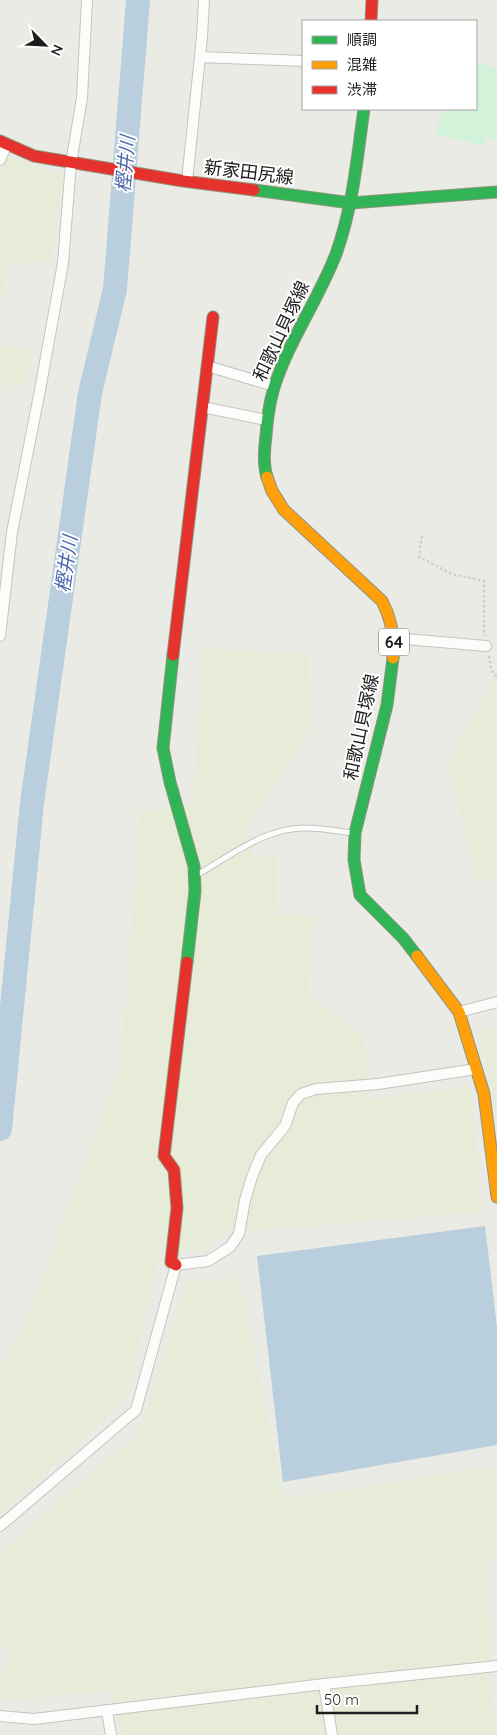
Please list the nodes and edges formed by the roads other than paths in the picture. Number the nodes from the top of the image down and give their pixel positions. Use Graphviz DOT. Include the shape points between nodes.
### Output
graph roads {
  1 [pos="87,0"];
  2 [pos="204,0"];
  3 [pos="372,0"];
  4 [pos="371,20"];
  5 [pos="200,57"];
  6 [pos="302,61"];
  7 [pos="364,110"];
  8 [pos="4,142"];
  9 [pos="0,160"];
  10 [pos="73,163"];
  11 [pos="185,181"];
  12 [pos="497,192"];
  13 [pos="351,202"];
  14 [pos="213,317"];
  15 [pos="207,366"];
  16 [pos="274,386"];
  17 [pos="202,407"];
  18 [pos="266,420"];
  19 [pos="0,636"];
  20 [pos="394,638"];
  21 [pos="486,646"];
  22 [pos="355,834"];
  23 [pos="194,877"];
  24 [pos="497,1002"];
  25 [pos="459,1012"];
  26 [pos="476,1070"];
  27 [pos="497,1197"];
  28 [pos="176,1265"];
  29 [pos="0,1526"];
  30 [pos="497,1666"];
  31 [pos="324,1684"];
  32 [pos="107,1711"];
  33 [pos="0,1716"];
  34 [pos="110,1735"];
  35 [pos="332,1735"];
  1 -- 10 [label="street" via="82,98"];
  2 -- 5 [label="street"];
  3 -- 4 [label="main road"];
  5 -- 6 [label="street"];
  5 -- 11 [label="street"];
  7 -- 13 [label="main road, 和歌山貝塚線 / 64"];
  8 -- 9 [label="street"];
  8 -- 10 [label="main road, 新家田尻線" via="34,156"];
  10 -- 11 [label="main road, 新家田尻線"];
  10 -- 19 [label="street" via="63,263 12,532"];
  11 -- 13 [label="main road, 新家田尻線"];
  12 -- 13 [label="main road, 新家田尻線"];
  13 -- 16 [label="main road, 和歌山貝塚線 / 64" via="336,256"];
  14 -- 15 [label="main road"];
  15 -- 16 [label="street"];
  15 -- 17 [label="main road"];
  16 -- 18 [label="main road, 和歌山貝塚線 / 64"];
  17 -- 18 [label="street"];
  17 -- 23 [label="main road" via="163,748 194,866"];
  18 -- 20 [label="main road, 和歌山貝塚線 / 64" via="265,470 274,494 284,510 382,601"];
  20 -- 21 [label="street"];
  20 -- 22 [label="main road, 和歌山貝塚線 / 64" via="387,706"];
  22 -- 23 [label="lane" via="305,828 283,831 262,838"];
  22 -- 25 [label="main road, 和歌山貝塚線 / 64" via="354,860 360,896 403,938"];
  23 -- 28 [label="main road" via="193,917 164,1156 174,1170 177,1208 172,1262"];
  24 -- 25 [label="street"];
  25 -- 26 [label="main road, 和歌山貝塚線 / 64"];
  26 -- 27 [label="main road, 和歌山貝塚線 / 64" via="484,1094"];
  26 -- 28 [label="street" via="316,1089 301,1094 293,1103 285,1126 261,1155 248,1192 239,1234 230,1247 208,1261"];
  28 -- 29 [label="street" via="136,1410"];
  30 -- 31 [label="street"];
  31 -- 32 [label="street"];
  31 -- 35 [label="street"];
  32 -- 33 [label="street" via="34,1720"];
  32 -- 34 [label="street"];
}
